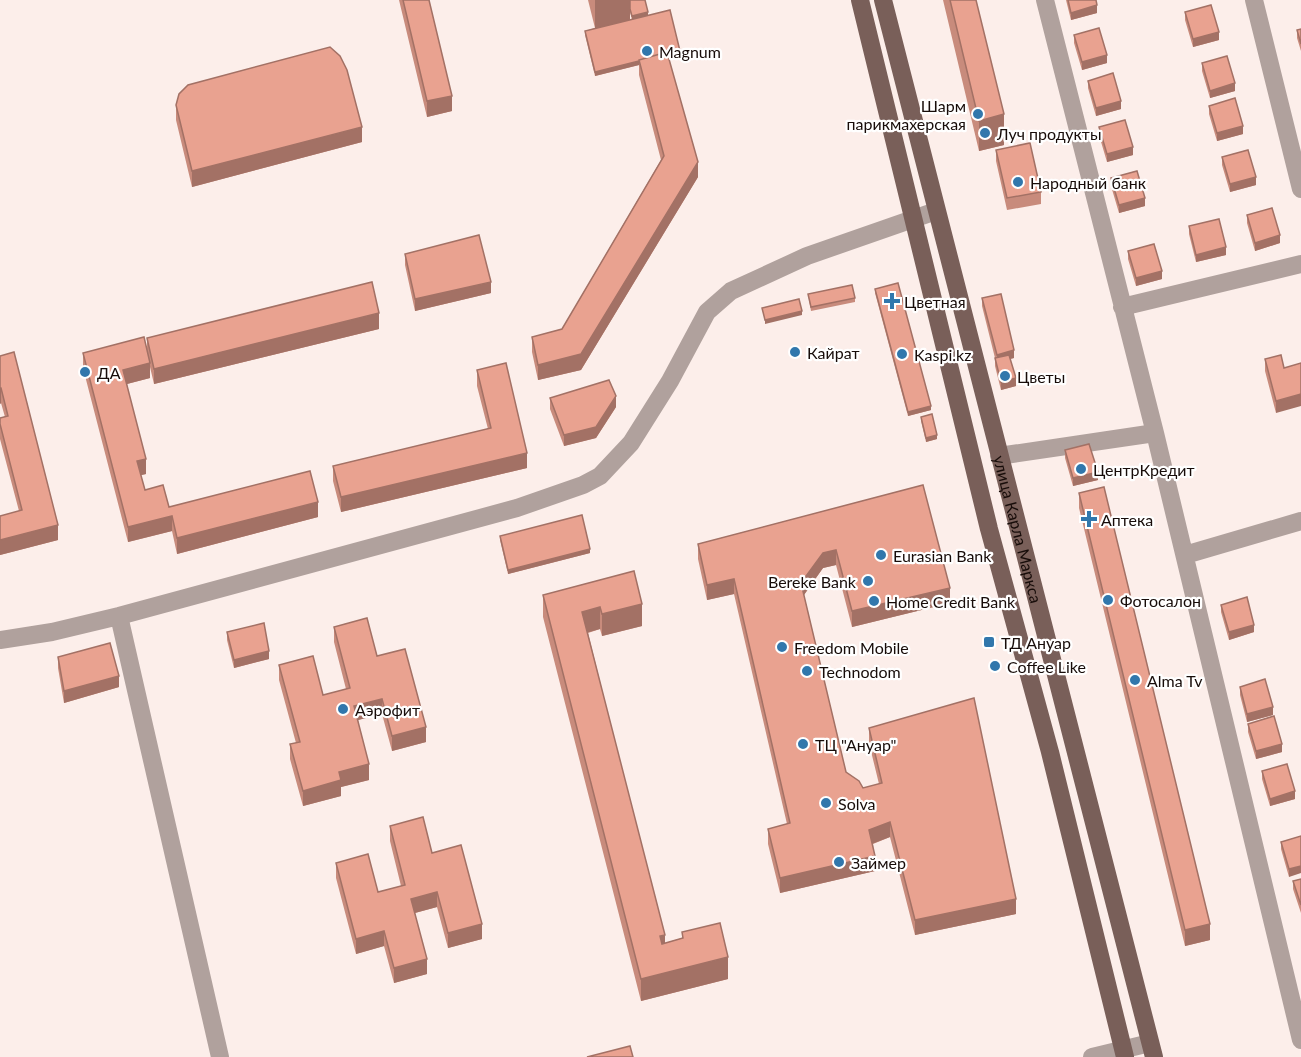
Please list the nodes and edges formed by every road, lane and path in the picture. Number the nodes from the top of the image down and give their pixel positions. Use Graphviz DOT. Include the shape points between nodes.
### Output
graph roads {
  1 [pos="860,0"];
  2 [pos="883,0"];
  3 [pos="1045,0"];
  4 [pos="1254,0"];
  5 [pos="1301,189"];
  6 [pos="936,211"];
  7 [pos="913,219"];
  8 [pos="1301,264"];
  9 [pos="1122,307"];
  10 [pos="1155,433"];
  11 [pos="999,456"];
  12 [pos="1301,521"];
  13 [pos="1185,555"];
  14 [pos="119,616"];
  15 [pos="0,640"];
  16 [pos="1301,1040"];
  17 [pos="1152,1050"];
  18 [pos="1124,1053"];
  19 [pos="220,1057"];
  20 [pos="1092,1057"];
  1 -- 7 [label="main road, улица Карла Маркса"];
  2 -- 6 [label="main road, улица Карла Маркса"];
  3 -- 9 [label="street"];
  4 -- 5 [label="street"];
  6 -- 7 [label="street"];
  6 -- 11 [label="main road, улица Карла Маркса"];
  7 -- 14 [label="street" via="807,256 731,291 707,312 631,443 592,480 517,508"];
  7 -- 18 [label="main road, улица Карла Маркса"];
  8 -- 9 [label="street"];
  9 -- 10 [label="street"];
  10 -- 11 [label="street"];
  10 -- 13 [label="street"];
  11 -- 17 [label="main road, улица Карла Маркса"];
  12 -- 13 [label="street"];
  13 -- 16 [label="street"];
  14 -- 15 [label="street"];
  14 -- 19 [label="street"];
  17 -- 18 [label="street"];
  18 -- 20 [label="street"];
}
